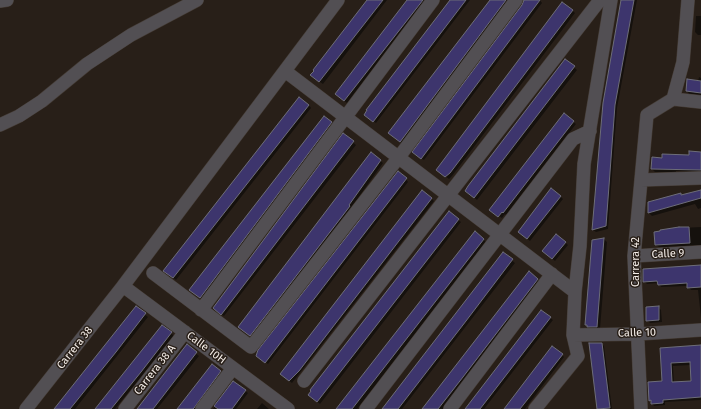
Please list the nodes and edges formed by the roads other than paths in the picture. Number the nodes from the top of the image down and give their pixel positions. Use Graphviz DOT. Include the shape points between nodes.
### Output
graph roads {
  1 [pos="7,0"];
  2 [pos="197,0"];
  3 [pos="338,0"];
  4 [pos="433,0"];
  5 [pos="516,0"];
  6 [pos="600,0"];
  7 [pos="612,0"];
  8 [pos="688,0"];
  9 [pos="0,1"];
  10 [pos="285,71"];
  11 [pos="673,99"];
  12 [pos="701,102"];
  13 [pos="346,117"];
  14 [pos="0,125"];
  15 [pos="590,131"];
  16 [pos="399,157"];
  17 [pos="701,178"];
  18 [pos="641,180"];
  19 [pos="448,195"];
  20 [pos="500,234"];
  21 [pos="701,252"];
  22 [pos="634,256"];
  23 [pos="153,273"];
  24 [pos="552,274"];
  25 [pos="123,286"];
  26 [pos="575,292"];
  27 [pos="201,310"];
  28 [pos="701,330"];
  29 [pos="184,332"];
  30 [pos="638,334"];
  31 [pos="573,335"];
  32 [pos="233,368"];
  33 [pos="304,381"];
  34 [pos="286,408"];
  35 [pos="26,409"];
  36 [pos="125,409"];
  37 [pos="202,409"];
  38 [pos="366,409"];
  39 [pos="450,409"];
  40 [pos="535,409"];
  41 [pos="641,409"];
  1 -- 9 [label="street"];
  2 -- 14 [label="street" via="131,35 87,64 42,101"];
  3 -- 10 [label="street, Carrera 38"];
  4 -- 13 [label="street"];
  5 -- 16 [label="street"];
  6 -- 19 [label="street"];
  7 -- 15 [label="street"];
  8 -- 11 [label="street" via="683,62"];
  10 -- 13 [label="street"];
  10 -- 25 [label="street, Carrera 38"];
  11 -- 12 [label="street"];
  11 -- 18 [label="street, Carrera 42" via="647,115"];
  13 -- 16 [label="street"];
  13 -- 27 [label="street"];
  15 -- 20 [label="street" via="573,139"];
  15 -- 26 [label="street" via="584,164"];
  16 -- 19 [label="street"];
  16 -- 27 [label="street" via="251,347"];
  17 -- 18 [label="street"];
  18 -- 22 [label="street, Carrera 42"];
  19 -- 20 [label="street"];
  19 -- 33 [label="street"];
  20 -- 24 [label="street"];
  20 -- 38 [label="street"];
  21 -- 22 [label="street, Calle 9"];
  22 -- 30 [label="street, Carrera 42"];
  23 -- 27 [label="street"];
  24 -- 26 [label="street"];
  24 -- 39 [label="street"];
  25 -- 29 [label="street, Calle 10H"];
  25 -- 35 [label="street, Carrera 38"];
  26 -- 31 [label="street"];
  28 -- 30 [label="street, Calle 10"];
  29 -- 32 [label="street, Calle 10H"];
  29 -- 36 [label="street, Carrera 38 A"];
  30 -- 31 [label="street, Calle 10"];
  30 -- 41 [label="street, Carrera 42"];
  31 -- 40 [label="street" via="578,356"];
  32 -- 34 [label="street, Calle 10H"];
  32 -- 37 [label="street"];
}
